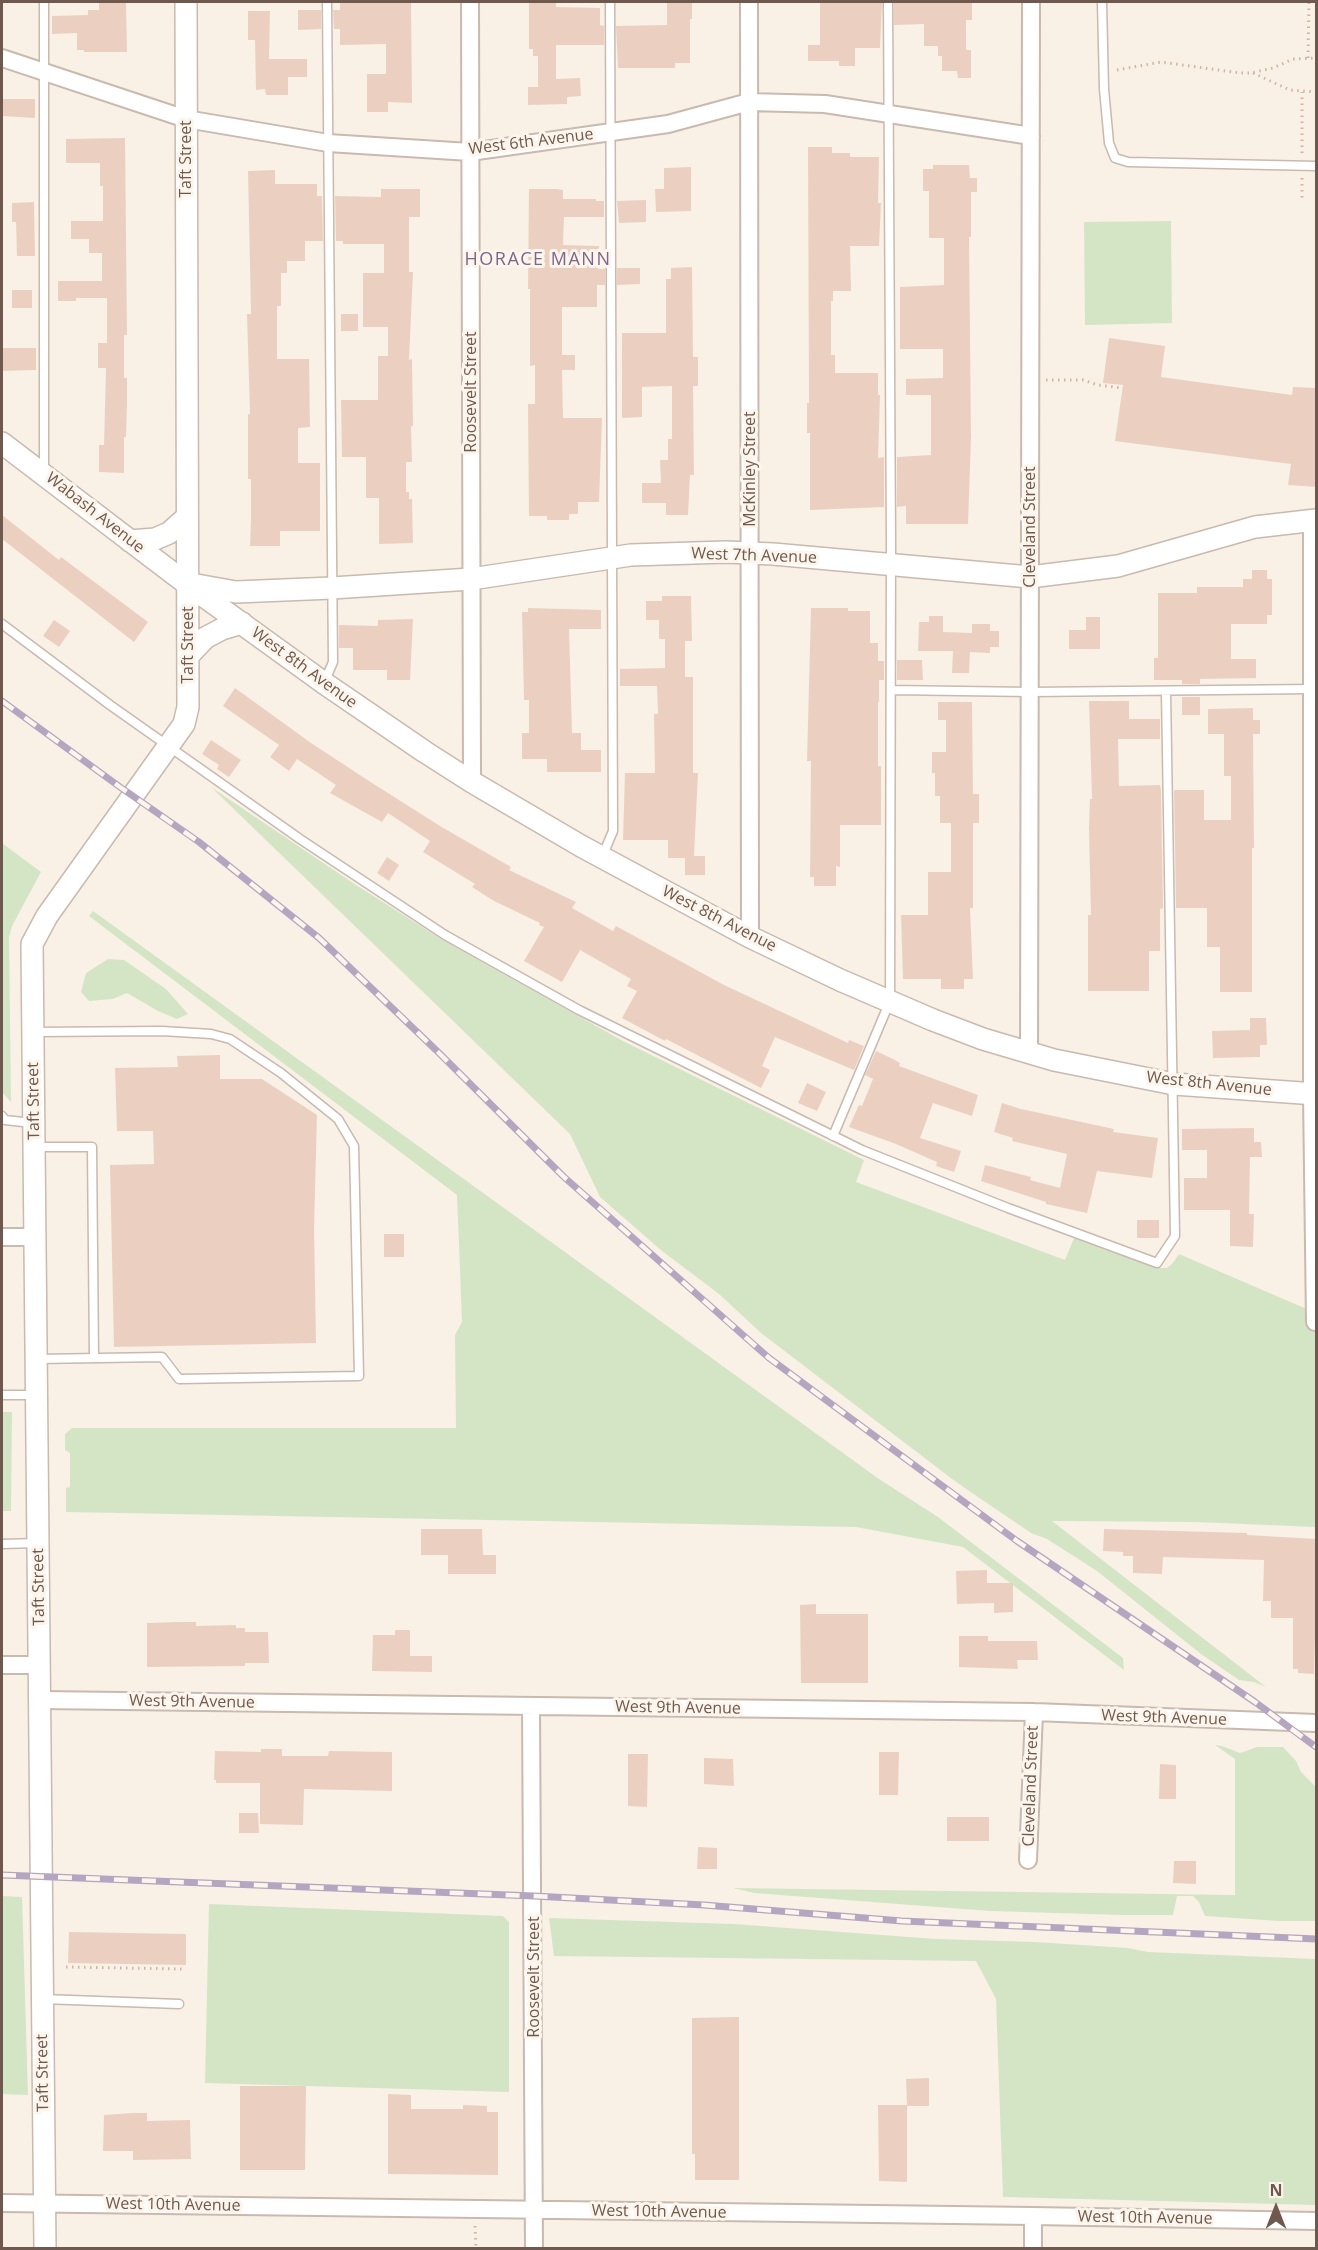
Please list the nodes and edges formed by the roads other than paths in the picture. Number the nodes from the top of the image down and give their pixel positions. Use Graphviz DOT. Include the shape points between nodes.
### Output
graph roads {
  1 [pos="44,2"];
  2 [pos="186,2"];
  3 [pos="327,2"];
  4 [pos="470,2"];
  5 [pos="610,2"];
  6 [pos="749,2"];
  7 [pos="888,2"];
  8 [pos="1031,2"];
  9 [pos="1102,2"];
  10 [pos="2,58"];
  11 [pos="44,72"];
  12 [pos="749,102"];
  13 [pos="889,114"];
  14 [pos="186,119"];
  15 [pos="610,132"];
  16 [pos="1031,136"];
  17 [pos="328,143"];
  18 [pos="470,152"];
  19 [pos="1317,166"];
  20 [pos="2,443"];
  21 [pos="44,474"];
  22 [pos="187,517"];
  23 [pos="1314,520"];
  24 [pos="130,540"];
  25 [pos="750,553"];
  26 [pos="611,558"];
  27 [pos="891,564"];
  28 [pos="1030,577"];
  29 [pos="471,579"];
  30 [pos="187,584"];
  31 [pos="332,588"];
  32 [pos="242,623"];
  33 [pos="2,624"];
  34 [pos="188,656"];
  35 [pos="324,683"];
  36 [pos="1314,689"];
  37 [pos="891,690"];
  38 [pos="1166,691"];
  39 [pos="1030,692"];
  40 [pos="169,746"];
  41 [pos="472,782"];
  42 [pos="602,858"];
  43 [pos="750,937"];
  44 [pos="890,1002"];
  45 [pos="33,1032"];
  46 [pos="1029,1053"];
  47 [pos="1174,1084"];
  48 [pos="1314,1094"];
  49 [pos="2,1116"];
  50 [pos="34,1123"];
  51 [pos="833,1136"];
  52 [pos="34,1147"];
  53 [pos="2,1237"];
  54 [pos="35,1237"];
  55 [pos="1315,1322"];
  56 [pos="94,1358"];
  57 [pos="37,1359"];
  58 [pos="2,1395"];
  59 [pos="37,1395"];
  60 [pos="38,1542"];
  61 [pos="2,1544"];
  62 [pos="2,1665"];
  63 [pos="40,1665"];
  64 [pos="40,1700"];
  65 [pos="531,1706"];
  66 [pos="1034,1712"];
  67 [pos="1317,1723"];
  68 [pos="1029,1860"];
  69 [pos="43,1998"];
  70 [pos="179,2004"];
  71 [pos="45,2203"];
  72 [pos="2,2204"];
  73 [pos="534,2210"];
  74 [pos="1033,2216"];
  75 [pos="1317,2221"];
  76 [pos="45,2248"];
  77 [pos="534,2248"];
  78 [pos="1033,2248"];
  1 -- 11 [label="lane"];
  2 -- 14 [label="street, Taft Street"];
  3 -- 17 [label="lane"];
  4 -- 18 [label="street, Roosevelt Street"];
  5 -- 15 [label="lane"];
  6 -- 12 [label="street, McKinley Street"];
  7 -- 13 [label="lane"];
  8 -- 16 [label="street, Cleveland Street"];
  9 -- 19 [label="lane" via="1108,143 1115,158 1128,162"];
  10 -- 11 [label="street, West 6th Avenue"];
  11 -- 14 [label="street, West 6th Avenue"];
  11 -- 21 [label="lane"];
  12 -- 13 [label="street, West 6th Avenue" via="825,104"];
  12 -- 15 [label="street, West 6th Avenue" via="668,124"];
  12 -- 25 [label="street, McKinley Street"];
  13 -- 16 [label="street, West 6th Avenue"];
  13 -- 27 [label="lane"];
  14 -- 17 [label="street, West 6th Avenue"];
  14 -- 22 [label="street, Taft Street"];
  15 -- 18 [label="street, West 6th Avenue"];
  15 -- 26 [label="lane"];
  16 -- 28 [label="street, Cleveland Street"];
  17 -- 18 [label="street, West 6th Avenue"];
  17 -- 31 [label="lane"];
  18 -- 29 [label="street, Roosevelt Street"];
  20 -- 21 [label="street, Wabash Avenue"];
  21 -- 24 [label="street, Wabash Avenue"];
  22 -- 24 [label="street" via="155,539"];
  22 -- 30 [label="street, Taft Street"];
  23 -- 28 [label="street, West 7th Avenue" via="1255,527 1118,566"];
  23 -- 36 [label="street"];
  24 -- 30 [label="street, Wabash Avenue"];
  25 -- 26 [label="street, West 7th Avenue"];
  25 -- 27 [label="street, West 7th Avenue"];
  25 -- 43 [label="street, McKinley Street"];
  26 -- 29 [label="street, West 7th Avenue"];
  26 -- 42 [label="lane" via="613,831"];
  27 -- 28 [label="street, West 7th Avenue"];
  27 -- 37 [label="lane"];
  28 -- 39 [label="street, Cleveland Street"];
  29 -- 31 [label="street, West 7th Avenue"];
  29 -- 41 [label="street, Roosevelt Street"];
  30 -- 31 [label="street, West 7th Avenue" via="237,591"];
  30 -- 32 [label="street, West 8th Avenue"];
  30 -- 34 [label="street, Taft Street"];
  31 -- 35 [label="lane" via="333,662"];
  32 -- 34 [label="street" via="205,638"];
  32 -- 35 [label="street, West 8th Avenue"];
  33 -- 40 [label="lane"];
  34 -- 40 [label="street, Taft Street" via="188,707 184,724"];
  35 -- 41 [label="street, West 8th Avenue"];
  36 -- 38 [label="lane"];
  36 -- 48 [label="street"];
  37 -- 39 [label="lane"];
  37 -- 44 [label="lane"];
  38 -- 39 [label="lane"];
  38 -- 47 [label="lane"];
  39 -- 46 [label="street, Cleveland Street"];
  40 -- 45 [label="street, Taft Street" via="37,932 32,944"];
  40 -- 51 [label="lane" via="445,935 579,1010"];
  41 -- 42 [label="street, West 8th Avenue"];
  42 -- 43 [label="street, West 8th Avenue"];
  43 -- 44 [label="street, West 8th Avenue"];
  44 -- 46 [label="street, West 8th Avenue"];
  44 -- 51 [label="lane"];
  45 -- 50 [label="street, Taft Street"];
  45 -- 56 [label="lane" via="162,1030 211,1034 230,1040 281,1073 338,1119 354,1146 359,1376 179,1379 162,1357"];
  46 -- 47 [label="street, West 8th Avenue"];
  47 -- 48 [label="street, West 8th Avenue"];
  47 -- 51 [label="lane" via="1175,1236 1157,1263 1008,1209"];
  48 -- 55 [label="street"];
  49 -- 50 [label="lane"];
  50 -- 52 [label="street, Taft Street"];
  52 -- 54 [label="street, Taft Street"];
  52 -- 56 [label="lane" via="92,1147"];
  53 -- 54 [label="street"];
  54 -- 57 [label="street, Taft Street"];
  56 -- 57 [label="lane"];
  57 -- 59 [label="street, Taft Street"];
  58 -- 59 [label="lane"];
  59 -- 60 [label="street, Taft Street"];
  60 -- 61 [label="lane"];
  60 -- 63 [label="street, Taft Street"];
  62 -- 63 [label="street"];
  63 -- 64 [label="street, Taft Street"];
  64 -- 65 [label="street, West 9th Avenue"];
  64 -- 69 [label="street, Taft Street"];
  65 -- 66 [label="street, West 9th Avenue"];
  65 -- 73 [label="street, Roosevelt Street"];
  66 -- 67 [label="street, West 9th Avenue"];
  66 -- 68 [label="street, Cleveland Street"];
  69 -- 70 [label="lane"];
  69 -- 71 [label="street, Taft Street"];
  71 -- 72 [label="street, West 10th Avenue"];
  71 -- 73 [label="street, West 10th Avenue"];
  71 -- 76 [label="street, Taft Street"];
  73 -- 74 [label="street, West 10th Avenue"];
  73 -- 77 [label="street, Roosevelt Street"];
  74 -- 75 [label="street, West 10th Avenue"];
  74 -- 78 [label="street"];
}
